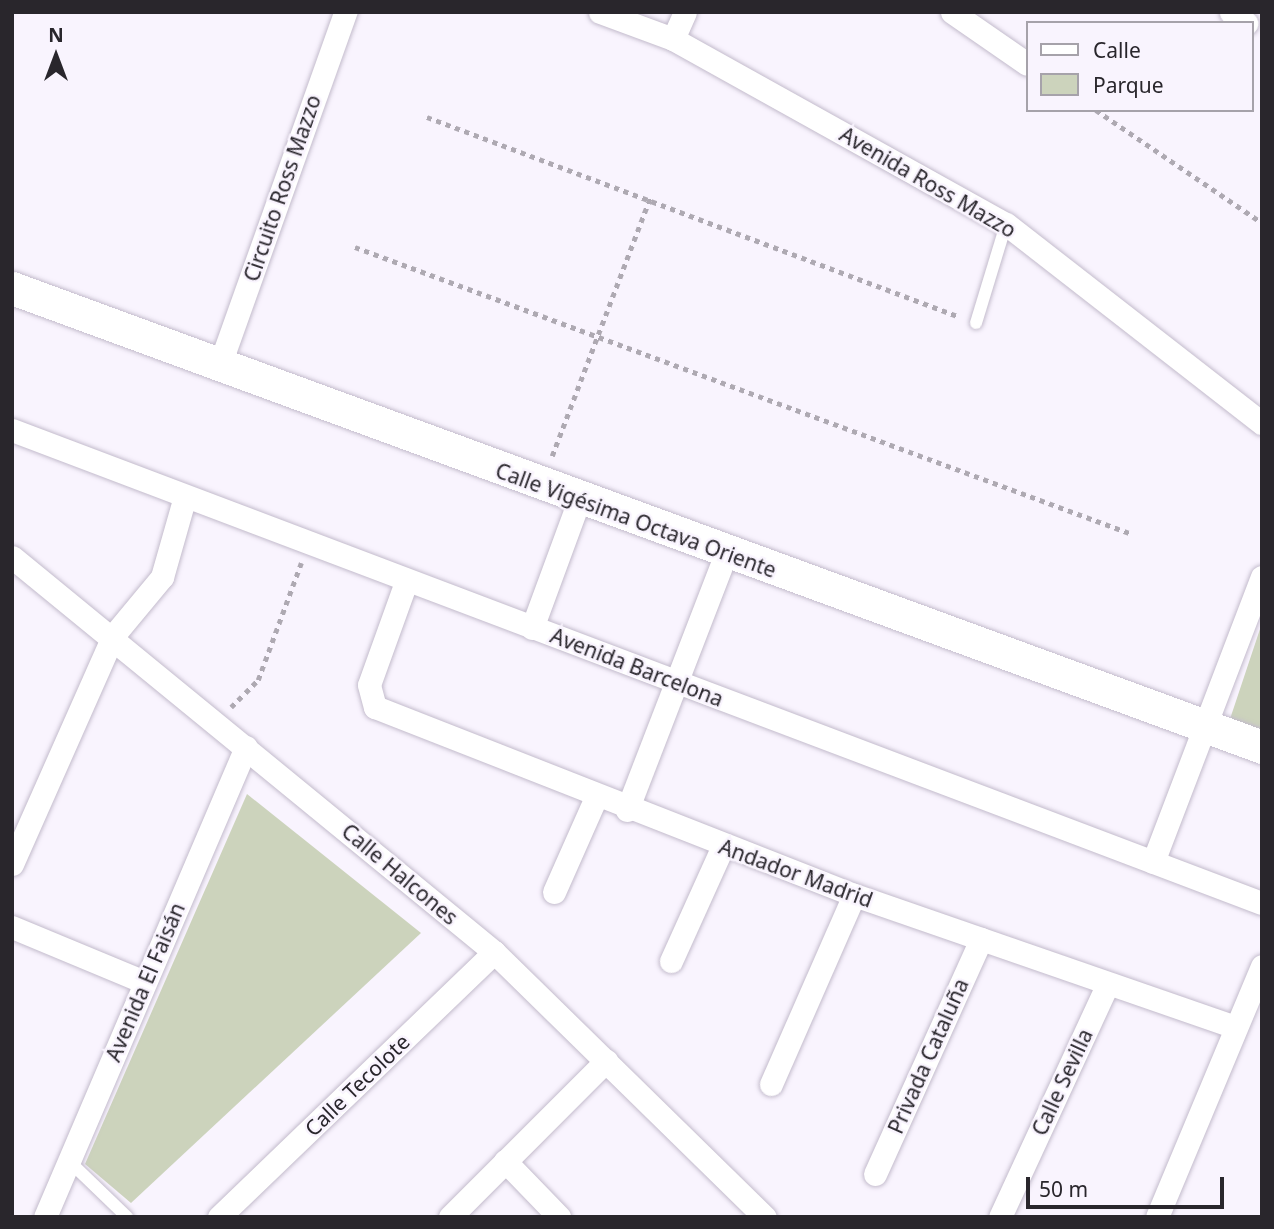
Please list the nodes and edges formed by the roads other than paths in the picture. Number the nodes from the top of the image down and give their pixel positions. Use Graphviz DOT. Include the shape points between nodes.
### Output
graph roads {
  1 [pos="345,12"];
  2 [pos="600,12"];
  3 [pos="685,12"];
  4 [pos="952,12"];
  5 [pos="673,39"];
  6 [pos="1026,63"];
  7 [pos="1006,224"];
  8 [pos="12,288"];
  9 [pos="976,323"];
  10 [pos="220,364"];
  11 [pos="1262,423"];
  12 [pos="12,430"];
  13 [pos="184,500"];
  14 [pos="579,500"];
  15 [pos="726,553"];
  16 [pos="12,557"];
  17 [pos="1262,577"];
  18 [pos="406,582"];
  19 [pos="532,628"];
  20 [pos="113,636"];
  21 [pos="676,682"];
  22 [pos="1203,724"];
  23 [pos="246,747"];
  24 [pos="1262,747"];
  25 [pos="596,797"];
  26 [pos="627,810"];
  27 [pos="723,846"];
  28 [pos="1153,862"];
  29 [pos="12,864"];
  30 [pos="554,892"];
  31 [pos="854,895"];
  32 [pos="1262,903"];
  33 [pos="12,927"];
  34 [pos="981,939"];
  35 [pos="494,952"];
  36 [pos="671,961"];
  37 [pos="1262,966"];
  38 [pos="145,982"];
  39 [pos="1107,985"];
  40 [pos="1235,1027"];
  41 [pos="606,1061"];
  42 [pos="771,1084"];
  43 [pos="69,1161"];
  44 [pos="505,1161"];
  45 [pos="875,1174"];
  46 [pos="45,1217"];
  47 [pos="127,1217"];
  48 [pos="219,1217"];
  49 [pos="450,1217"];
  50 [pos="559,1217"];
  51 [pos="765,1217"];
  52 [pos="1000,1217"];
  53 [pos="1157,1217"];
  1 -- 10 [label="street, Circuito Ross Mazzo"];
  2 -- 5 [label="street, Avenida Ross Mazzo"];
  3 -- 5 [label="street"];
  4 -- 6 [label="street"];
  5 -- 7 [label="street, Avenida Ross Mazzo"];
  7 -- 9 [label="lane"];
  7 -- 11 [label="street, Avenida Ross Mazzo"];
  8 -- 10 [label="main road, Calle Vigésima Octava Oriente"];
  10 -- 14 [label="main road, Calle Vigésima Octava Oriente"];
  12 -- 13 [label="street, Avenida Barcelona"];
  13 -- 18 [label="street, Avenida Barcelona"];
  13 -- 20 [label="street" via="162,577"];
  14 -- 15 [label="main road, Calle Vigésima Octava Oriente"];
  14 -- 19 [label="street"];
  15 -- 21 [label="street"];
  15 -- 22 [label="main road, Calle Vigésima Octava Oriente"];
  16 -- 20 [label="street, Calle Halcones"];
  17 -- 22 [label="street"];
  18 -- 19 [label="street, Avenida Barcelona"];
  18 -- 25 [label="street, Andador Madrid" via="368,698 375,707"];
  19 -- 21 [label="street, Avenida Barcelona"];
  20 -- 23 [label="street, Calle Halcones"];
  20 -- 29 [label="street"];
  21 -- 26 [label="street"];
  21 -- 28 [label="street, Avenida Barcelona"];
  22 -- 24 [label="main road, Calle Vigésima Octava Oriente"];
  22 -- 28 [label="street"];
  23 -- 35 [label="street, Calle Halcones"];
  23 -- 38 [label="street, Avenida El Faisán"];
  25 -- 26 [label="street, Andador Madrid"];
  25 -- 30 [label="street"];
  26 -- 27 [label="street, Andador Madrid"];
  27 -- 31 [label="street, Andador Madrid"];
  27 -- 36 [label="street"];
  28 -- 32 [label="street, Avenida Barcelona"];
  31 -- 34 [label="street, Andador Madrid"];
  31 -- 42 [label="street"];
  33 -- 38 [label="street"];
  34 -- 39 [label="street, Andador Madrid"];
  34 -- 45 [label="street, Privada Cataluña"];
  35 -- 41 [label="street, Calle Halcones"];
  35 -- 48 [label="street, Calle Tecolote"];
  37 -- 40 [label="street"];
  38 -- 43 [label="street, Avenida El Faisán"];
  39 -- 40 [label="street, Andador Madrid"];
  39 -- 52 [label="street, Calle Sevilla"];
  40 -- 53 [label="street"];
  41 -- 44 [label="street"];
  41 -- 51 [label="street, Calle Halcones"];
  43 -- 46 [label="street, Avenida El Faisán"];
  43 -- 47 [label="lane"];
  44 -- 49 [label="street"];
  44 -- 50 [label="street"];
}
